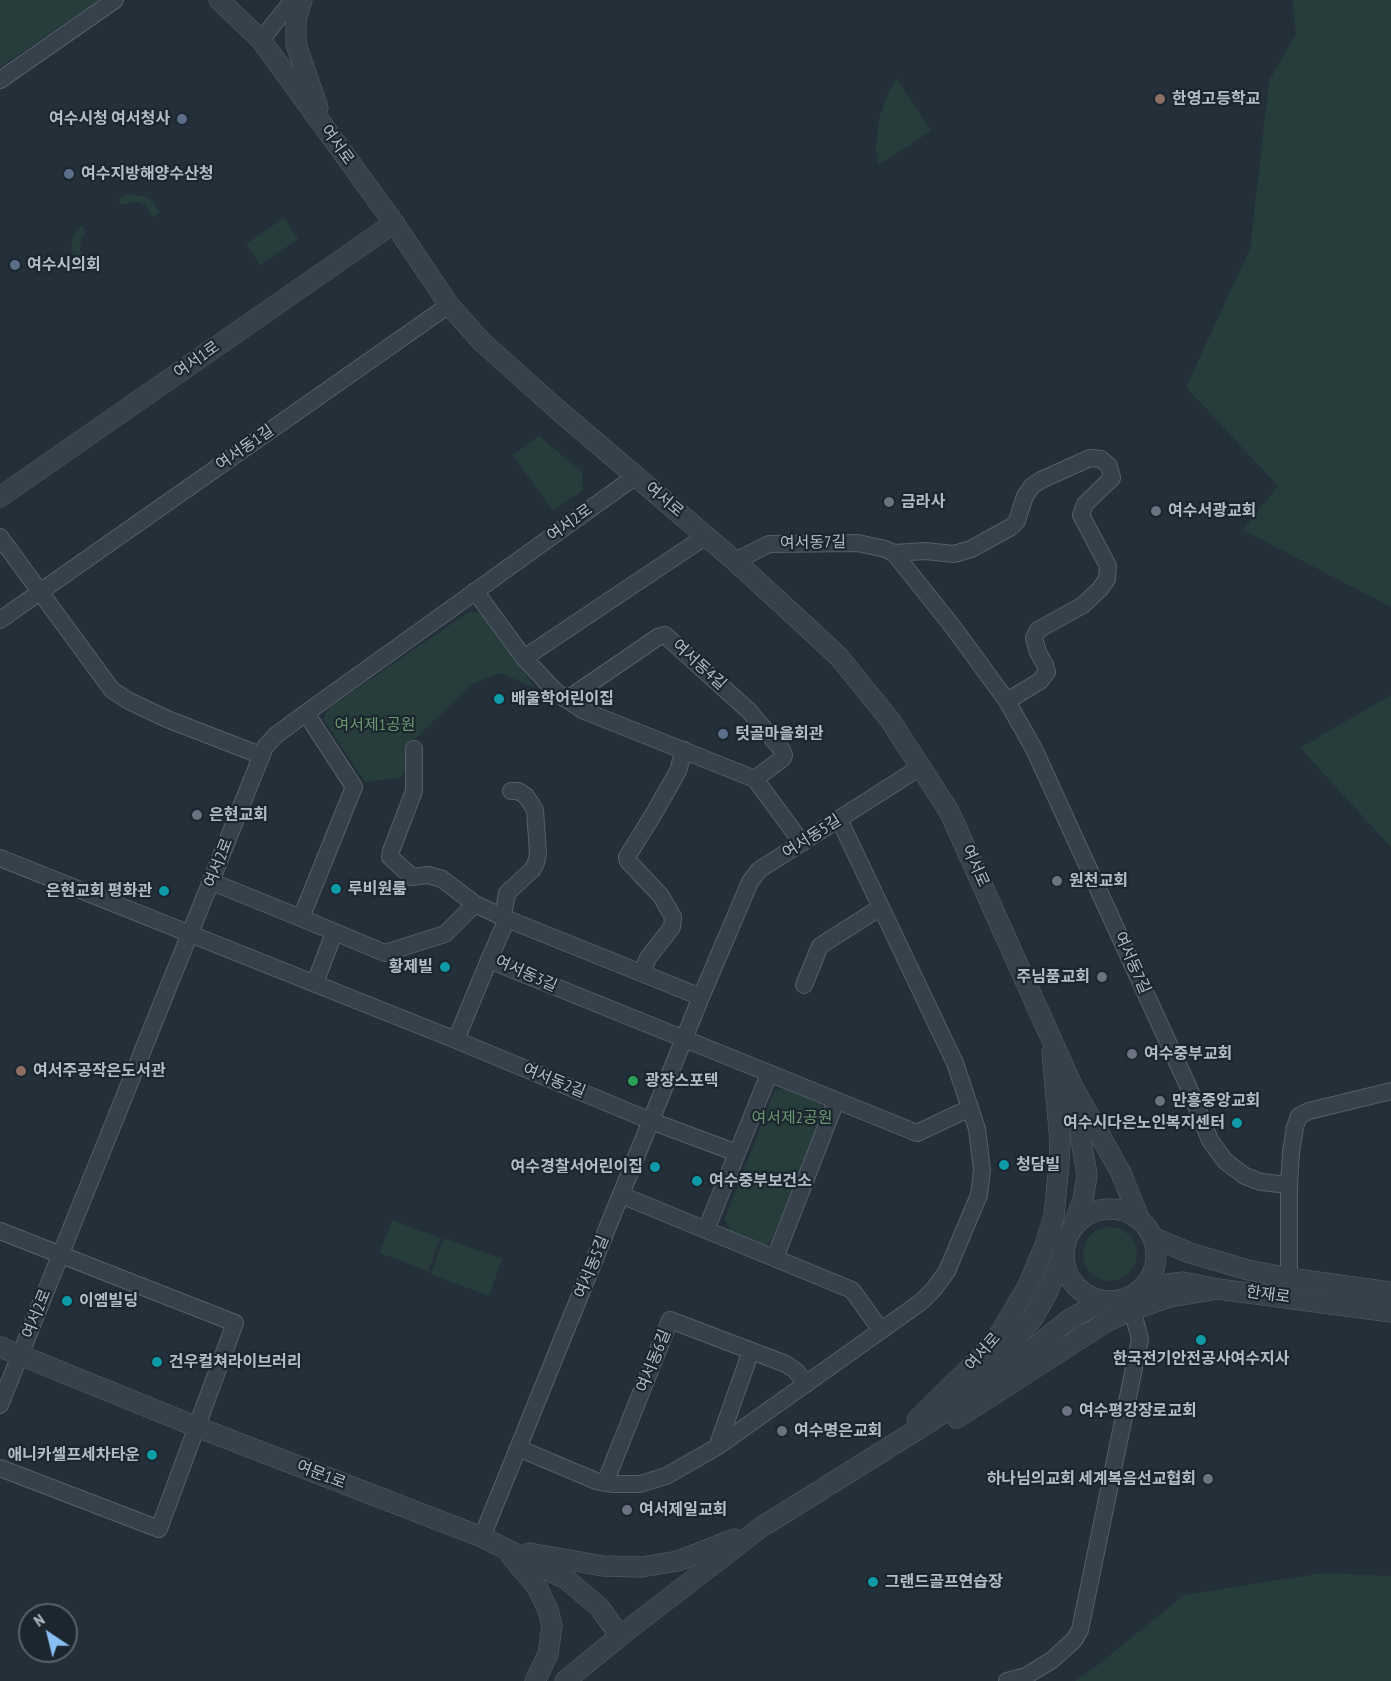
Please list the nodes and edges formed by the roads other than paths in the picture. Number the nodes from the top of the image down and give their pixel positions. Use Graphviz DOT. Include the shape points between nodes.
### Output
graph roads {
  1 [pos="115,0"];
  2 [pos="219,0"];
  3 [pos="293,0"];
  4 [pos="302,0"];
  5 [pos="261,40"];
  6 [pos="0,80"];
  7 [pos="325,128"];
  8 [pos="394,223"];
  9 [pos="450,305"];
  10 [pos="636,476"];
  11 [pos="0,497"];
  12 [pos="706,536"];
  13 [pos="0,537"];
  14 [pos="894,553"];
  15 [pos="735,561"];
  16 [pos="475,591"];
  17 [pos="40,592"];
  18 [pos="0,620"];
  19 [pos="524,658"];
  20 [pos="566,700"];
  21 [pos="1007,701"];
  22 [pos="306,712"];
  23 [pos="414,749"];
  24 [pos="684,750"];
  25 [pos="260,755"];
  26 [pos="922,766"];
  27 [pos="755,779"];
  28 [pos="511,791"];
  29 [pos="839,819"];
  30 [pos="802,843"];
  31 [pos="0,858"];
  32 [pos="212,882"];
  33 [pos="475,904"];
  34 [pos="881,907"];
  35 [pos="300,918"];
  36 [pos="505,918"];
  37 [pos="334,933"];
  38 [pos="190,934"];
  39 [pos="489,960"];
  40 [pos="642,973"];
  41 [pos="315,984"];
  42 [pos="804,985"];
  43 [pos="701,997"];
  44 [pos="1051,1038"];
  45 [pos="456,1040"];
  46 [pos="684,1040"];
  47 [pos="769,1074"];
  48 [pos="1072,1085"];
  49 [pos="1391,1091"];
  50 [pos="836,1101"];
  51 [pos="970,1108"];
  52 [pos="651,1121"];
  53 [pos="737,1154"];
  54 [pos="1289,1185"];
  55 [pos="621,1195"];
  56 [pos="1139,1218"];
  57 [pos="1072,1229"];
  58 [pos="706,1230"];
  59 [pos="0,1231"];
  60 [pos="1154,1238"];
  61 [pos="1064,1252"];
  62 [pos="60,1255"];
  63 [pos="775,1258"];
  64 [pos="1289,1278"];
  65 [pos="1391,1292"];
  66 [pos="1135,1298"];
  67 [pos="1103,1301"];
  68 [pos="1391,1312"];
  69 [pos="881,1330"];
  70 [pos="0,1347"];
  71 [pos="751,1351"];
  72 [pos="20,1355"];
  73 [pos="806,1384"];
  74 [pos="0,1405"];
  75 [pos="928,1416"];
  76 [pos="197,1427"];
  77 [pos="717,1447"];
  78 [pos="518,1448"];
  79 [pos="0,1468"];
  80 [pos="605,1483"];
  81 [pos="760,1528"];
  82 [pos="482,1537"];
  83 [pos="506,1549"];
  84 [pos="620,1636"];
  85 [pos="535,1681"];
  86 [pos="564,1681"];
  87 [pos="1007,1681"];
  1 -- 6 [label="street"];
  2 -- 5 [label="street, 여서로"];
  3 -- 5 [label="street"];
  4 -- 7 [label="street" via="296,19 296,44"];
  5 -- 7 [label="street, 여서로"];
  7 -- 8 [label="street, 여서로"];
  8 -- 9 [label="street, 여서로"];
  8 -- 11 [label="street, 여서1로"];
  9 -- 10 [label="street, 여서로" via="480,341"];
  9 -- 17 [label="street, 여서동1길"];
  10 -- 12 [label="street, 여서로"];
  10 -- 16 [label="street, 여서2로"];
  12 -- 15 [label="street, 여서로"];
  12 -- 19 [label="street"];
  13 -- 17 [label="street"];
  14 -- 15 [label="street, 여서동7길" via="858,543 779,543 759,547"];
  14 -- 21 [label="street, 여서동7길"];
  14 -- 21 [label="street, 여서동7길" via="954,554 971,549 1011,527 1025,496 1041,480 1090,458 1101,459 1109,466 1112,478 1085,504 1081,515 1108,566 1107,579 1083,605 1034,634 1047,672 1040,681"];
  15 -- 26 [label="street, 여서로" via="839,657"];
  16 -- 19 [label="street"];
  16 -- 22 [label="street, 여서2로"];
  17 -- 18 [label="street, 여서동1길"];
  17 -- 25 [label="street" via="106,685 118,695 167,719"];
  19 -- 20 [label="street"];
  20 -- 24 [label="street"];
  20 -- 27 [label="street, 여서동4길" via="665,635 749,711 782,750 783,758"];
  21 -- 54 [label="street, 여서동7길" via="1086,861 1210,1140 1225,1161 1241,1174 1257,1181"];
  22 -- 25 [label="street, 여서2로" via="270,740"];
  22 -- 35 [label="street" via="354,788"];
  23 -- 33 [label="street" via="414,791 390,857 412,877 431,875 442,879"];
  24 -- 27 [label="street"];
  24 -- 40 [label="street" via="678,771 627,857 661,896 673,917 672,927 652,952"];
  25 -- 32 [label="street, 여서2로"];
  26 -- 29 [label="street, 여서동5길"];
  26 -- 44 [label="street, 여서로" via="968,850"];
  27 -- 30 [label="street"];
  28 -- 36 [label="street, 여서동3길" via="526,796 535,810 538,854 532,870 507,893"];
  29 -- 30 [label="street, 여서동5길"];
  29 -- 34 [label="street"];
  30 -- 43 [label="street, 여서동5길" via="754,875"];
  31 -- 38 [label="street, 여서동2길"];
  32 -- 35 [label="street"];
  32 -- 38 [label="street, 여서2로"];
  33 -- 36 [label="street"];
  33 -- 37 [label="street" via="445,934 392,953"];
  34 -- 42 [label="street" via="820,946"];
  34 -- 51 [label="street" via="955,1063"];
  35 -- 37 [label="street"];
  36 -- 39 [label="street, 여서동3길"];
  36 -- 40 [label="street"];
  37 -- 41 [label="street"];
  38 -- 41 [label="street, 여서동2길"];
  38 -- 62 [label="street, 여서2로"];
  39 -- 45 [label="street"];
  39 -- 46 [label="street, 여서동3길"];
  40 -- 43 [label="street"];
  41 -- 45 [label="street, 여서동2길"];
  43 -- 46 [label="street, 여서동5길"];
  44 -- 48 [label="street, 여서로"];
  44 -- 75 [label="street, 여서로" via="1060,1140 1054,1216 1028,1286 999,1335"];
  45 -- 52 [label="street, 여서동2길"];
  46 -- 47 [label="street"];
  46 -- 52 [label="street, 여서동5길"];
  47 -- 50 [label="street"];
  47 -- 53 [label="street"];
  48 -- 56 [label="street, 여서로" via="1117,1166"];
  48 -- 57 [label="street, 여서로" via="1087,1175"];
  49 -- 54 [label="street" via="1299,1116"];
  50 -- 51 [label="street" via="916,1133"];
  50 -- 63 [label="street"];
  51 -- 69 [label="street" via="981,1156 975,1206 940,1282 921,1302"];
  52 -- 53 [label="street"];
  52 -- 55 [label="street, 여서동5길"];
  53 -- 58 [label="street"];
  54 -- 64 [label="street"];
  55 -- 58 [label="street"];
  55 -- 78 [label="street, 여서동5길"];
  56 -- 57 [label="street" via="1128,1212 1103,1209 1080,1219"];
  56 -- 60 [label="street"];
  57 -- 61 [label="street"];
  58 -- 63 [label="street"];
  59 -- 62 [label="street"];
  60 -- 64 [label="street, 한재로" via="1248,1270"];
  60 -- 66 [label="street" via="1156,1264"];
  61 -- 67 [label="street" via="1068,1275 1074,1284"];
  61 -- 75 [label="street, 여서로" via="1041,1306 1019,1335 972,1381"];
  62 -- 72 [label="street, 여서2로"];
  62 -- 76 [label="street" via="235,1323"];
  63 -- 69 [label="street" via="852,1290"];
  64 -- 65 [label="street, 한재로"];
  66 -- 67 [label="street"];
  66 -- 68 [label="street, 한재로" via="1183,1282"];
  66 -- 75 [label="street" via="1106,1322 957,1418"];
  66 -- 87 [label="street" via="1140,1340 1080,1629 1052,1660 1026,1676"];
  67 -- 75 [label="street, 여서로" via="1070,1319 1011,1366"];
  69 -- 73 [label="street"];
  70 -- 72 [label="street, 여문1로"];
  71 -- 73 [label="street, 여서동6길" via="786,1364"];
  71 -- 77 [label="street"];
  71 -- 80 [label="street, 여서동6길" via="670,1320"];
  72 -- 74 [label="street, 여서2로"];
  72 -- 76 [label="street, 여문1로"];
  73 -- 77 [label="street"];
  75 -- 81 [label="street, 여서로" via="891,1447"];
  76 -- 79 [label="street" via="159,1529"];
  76 -- 82 [label="street, 여문1로"];
  77 -- 80 [label="street" via="651,1481"];
  78 -- 80 [label="street"];
  78 -- 82 [label="street, 여서동5길"];
  81 -- 83 [label="street" via="678,1561 641,1567 603,1566"];
  81 -- 84 [label="street, 여서로"];
  82 -- 83 [label="street, 여문1로"];
  83 -- 84 [label="street, 여문1로" via="576,1586 599,1607"];
  83 -- 85 [label="street" via="537,1587 550,1618 548,1654"];
  84 -- 86 [label="street, 여서로"];
}
